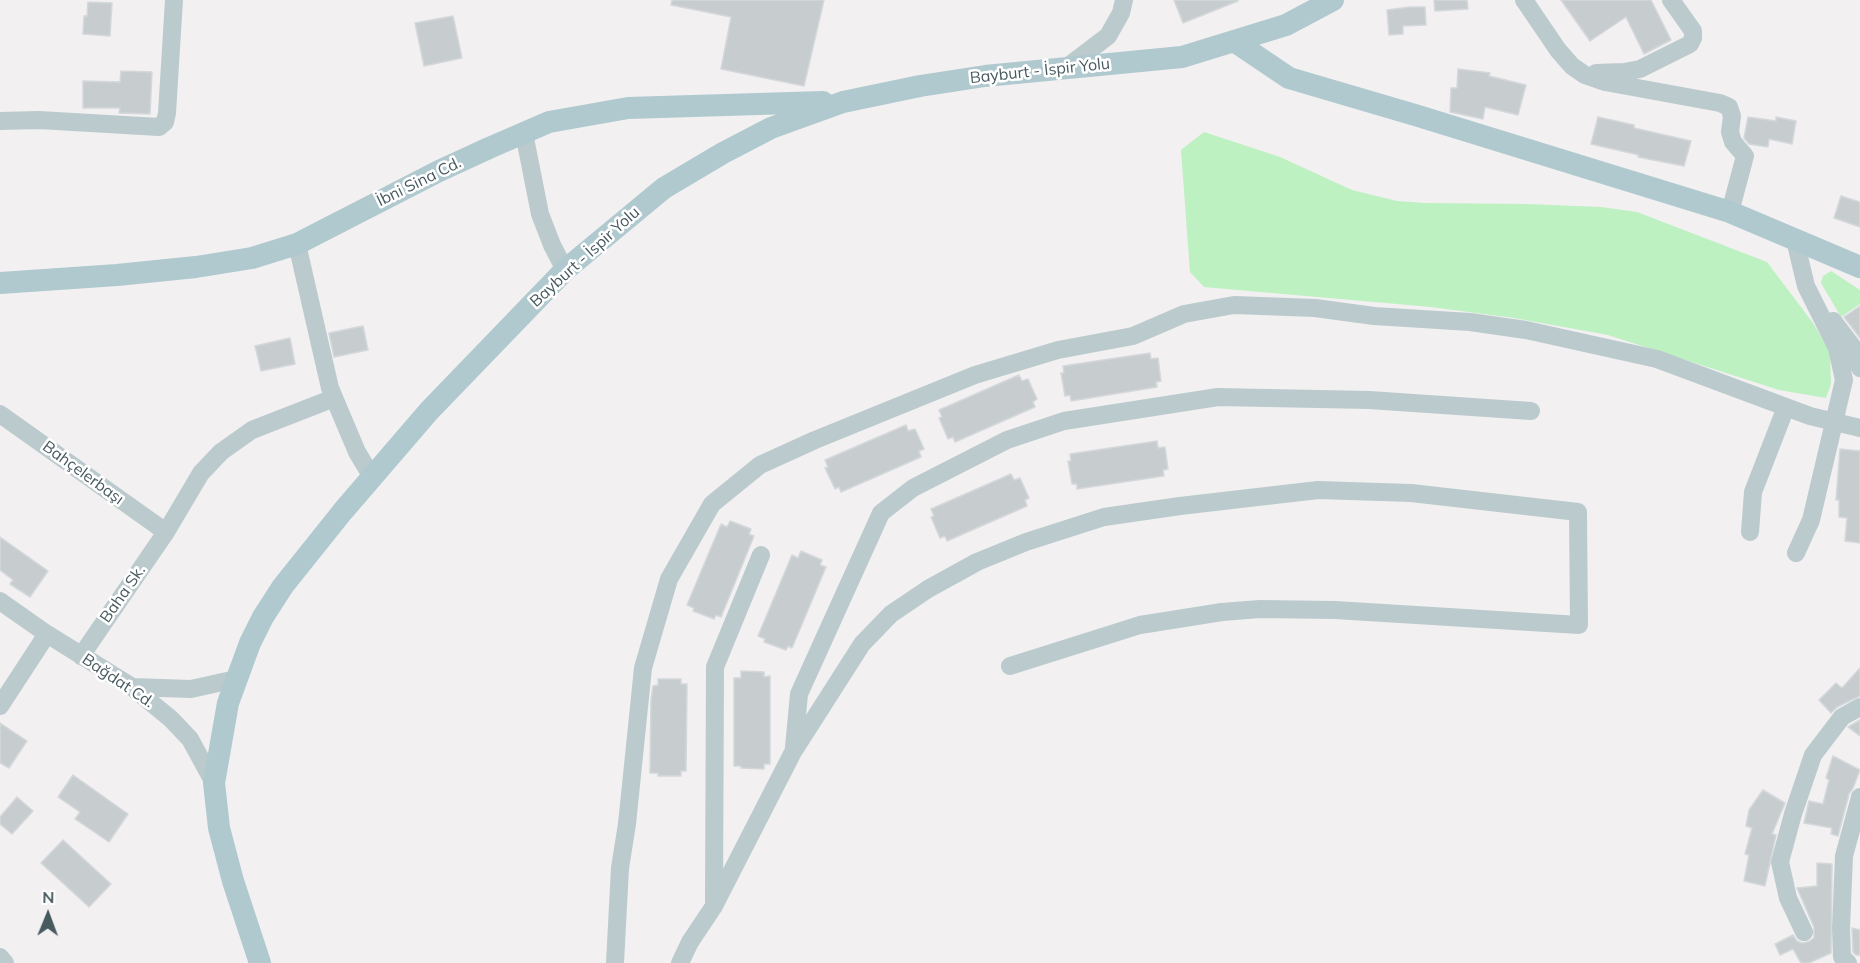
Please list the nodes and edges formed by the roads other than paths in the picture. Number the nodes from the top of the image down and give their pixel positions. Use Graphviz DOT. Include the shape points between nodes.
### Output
graph roads {
  1 [pos="174,0"];
  2 [pos="1124,0"];
  3 [pos="1333,0"];
  4 [pos="1524,0"];
  5 [pos="1671,0"];
  6 [pos="1234,41"];
  7 [pos="1066,68"];
  8 [pos="1582,73"];
  9 [pos="843,102"];
  10 [pos="0,121"];
  11 [pos="524,133"];
  12 [pos="1730,212"];
  13 [pos="1795,240"];
  14 [pos="297,244"];
  15 [pos="1860,267"];
  16 [pos="565,270"];
  17 [pos="0,283"];
  18 [pos="1806,286"];
  19 [pos="1860,368"];
  20 [pos="334,398"];
  21 [pos="1786,407"];
  22 [pos="1531,411"];
  23 [pos="0,414"];
  24 [pos="1834,422"];
  25 [pos="1860,428"];
  26 [pos="372,477"];
  27 [pos="166,532"];
  28 [pos="1750,532"];
  29 [pos="1796,553"];
  30 [pos="761,555"];
  31 [pos="0,601"];
  32 [pos="47,634"];
  33 [pos="81,656"];
  34 [pos="1010,666"];
  35 [pos="236,679"];
  36 [pos="132,687"];
  37 [pos="0,706"];
  38 [pos="1860,707"];
  39 [pos="793,752"];
  40 [pos="214,783"];
  41 [pos="1860,797"];
  42 [pos="1852,858"];
  43 [pos="714,906"];
  44 [pos="1804,932"];
  45 [pos="0,957"];
  46 [pos="5,963"];
  47 [pos="260,963"];
  48 [pos="615,963"];
  49 [pos="680,963"];
  50 [pos="1848,963"];
  1 -- 10 [label="street" via="165,122 159,126"];
  2 -- 7 [label="street" via="1108,36"];
  3 -- 6 [label="main road, Bayburt - İspir Yolu" via="1286,25"];
  4 -- 8 [label="street" via="1558,50"];
  5 -- 8 [label="street" via="1693,31 1690,44 1640,69"];
  6 -- 7 [label="main road, Bayburt - İspir Yolu" via="1182,57"];
  6 -- 12 [label="main road" via="1289,78"];
  7 -- 9 [label="main road, Bayburt - İspir Yolu" via="974,78"];
  8 -- 12 [label="street" via="1605,82 1729,107 1733,142 1745,156"];
  9 -- 11 [label="main road, İbni Sina Cd." via="628,108 549,122"];
  9 -- 16 [label="main road, Bayburt - İspir Yolu" via="771,128 713,159 664,189"];
  11 -- 14 [label="main road, İbni Sina Cd." via="439,171"];
  11 -- 16 [label="street" via="540,214"];
  12 -- 13 [label="main road"];
  13 -- 15 [label="main road"];
  13 -- 18 [label="street"];
  14 -- 17 [label="main road, İbni Sina Cd." via="252,258 196,267"];
  14 -- 20 [label="street"];
  16 -- 26 [label="main road, Bayburt - İspir Yolu" via="429,411"];
  18 -- 19 [label="street" via="1852,346"];
  18 -- 24 [label="street" via="1837,348 1844,380"];
  20 -- 26 [label="street"];
  20 -- 27 [label="street, Baha Sk." via="252,430 221,452 201,473"];
  21 -- 24 [label="street"];
  21 -- 28 [label="street" via="1753,492"];
  21 -- 48 [label="street" via="1657,359 1526,330 1315,308 1234,305 1184,314 1133,336 1058,351 975,375 760,465 712,504 669,579 659,610 643,668 620,868"];
  22 -- 39 [label="street" via="1369,400 1218,397 1064,421 1007,440 913,488 881,513 799,694"];
  23 -- 27 [label="street, Bahçelerbaşı"];
  24 -- 25 [label="street"];
  24 -- 29 [label="street" via="1811,520"];
  26 -- 35 [label="main road, Bayburt - İspir Yolu" via="283,586 259,625"];
  27 -- 33 [label="street, Baha Sk."];
  30 -- 43 [label="street" via="715,667"];
  31 -- 32 [label="street, Bağdat Cd."];
  32 -- 33 [label="street, Bağdat Cd."];
  32 -- 37 [label="street"];
  33 -- 36 [label="street, Bağdat Cd."];
  34 -- 39 [label="street" via="1140,626 1231,611 1335,610 1579,625 1578,512 1411,493 1318,490 1104,517 977,562 891,614 862,644"];
  35 -- 36 [label="street" via="191,689"];
  35 -- 40 [label="main road, Bayburt - İspir Yolu"];
  36 -- 40 [label="street, Bağdat Cd." via="190,739"];
  38 -- 44 [label="street" via="1842,717 1813,755 1782,853 1780,862 1788,898"];
  39 -- 43 [label="street"];
  40 -- 47 [label="main road, Bayburt - İspir Yolu" via="219,828 232,881"];
  41 -- 42 [label="street"];
  42 -- 50 [label="street" via="1840,928 1842,957"];
  43 -- 49 [label="street"];
  45 -- 46 [label="street"];
}
